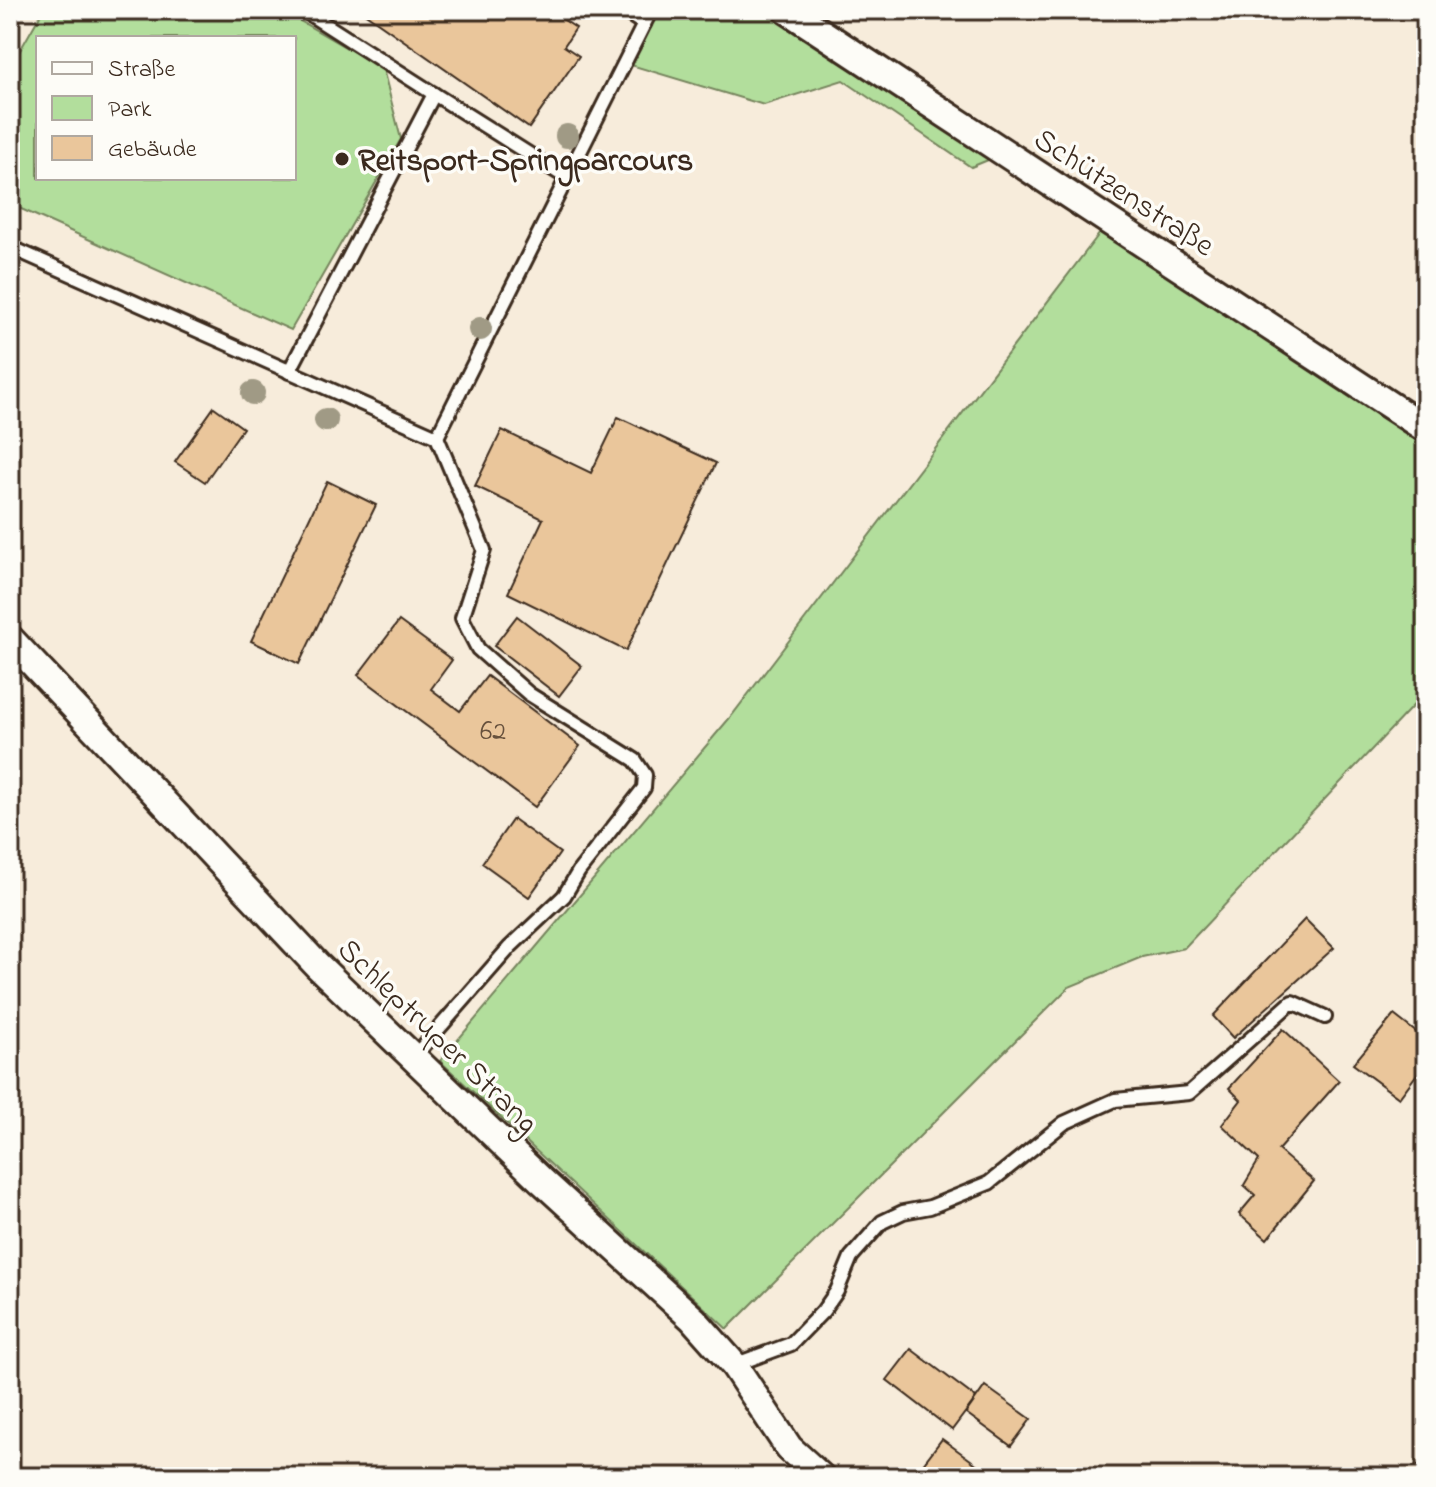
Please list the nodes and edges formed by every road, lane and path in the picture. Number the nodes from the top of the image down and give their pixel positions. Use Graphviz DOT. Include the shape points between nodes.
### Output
graph roads {
  1 [pos="303,10"];
  2 [pos="622,10"];
  3 [pos="651,10"];
  4 [pos="787,10"];
  5 [pos="644,24"];
  6 [pos="434,94"];
  7 [pos="567,178"];
  8 [pos="10,247"];
  9 [pos="289,372"];
  10 [pos="1426,429"];
  11 [pos="437,437"];
  12 [pos="10,639"];
  13 [pos="1325,1017"];
  14 [pos="413,1058"];
  15 [pos="734,1365"];
  16 [pos="1426,1457"];
  17 [pos="821,1477"];
  18 [pos="1411,1477"];
  1 -- 6 [label="lane"];
  2 -- 5 [label="lane"];
  3 -- 5 [label="lane"];
  4 -- 10 [label="street, Schützenstraße"];
  5 -- 7 [label="lane"];
  6 -- 7 [label="lane"];
  6 -- 9 [label="lane"];
  7 -- 11 [label="lane"];
  8 -- 9 [label="lane"];
  9 -- 11 [label="lane"];
  11 -- 14 [label="lane" via="484,550 462,618 478,649 529,694 635,760 645,775 644,788 564,896 510,947"];
  12 -- 14 [label="street, Schleptruper Strang" via="260,905"];
  13 -- 15 [label="lane" via="1292,1002 1189,1093 1115,1100 1064,1123 989,1183 882,1222 851,1257 823,1311 791,1344"];
  14 -- 15 [label="street, Schleptruper Strang" via="693,1319"];
  15 -- 17 [label="street, Schleptruper Strang" via="789,1448"];
  16 -- 18 [label="path"];
}
